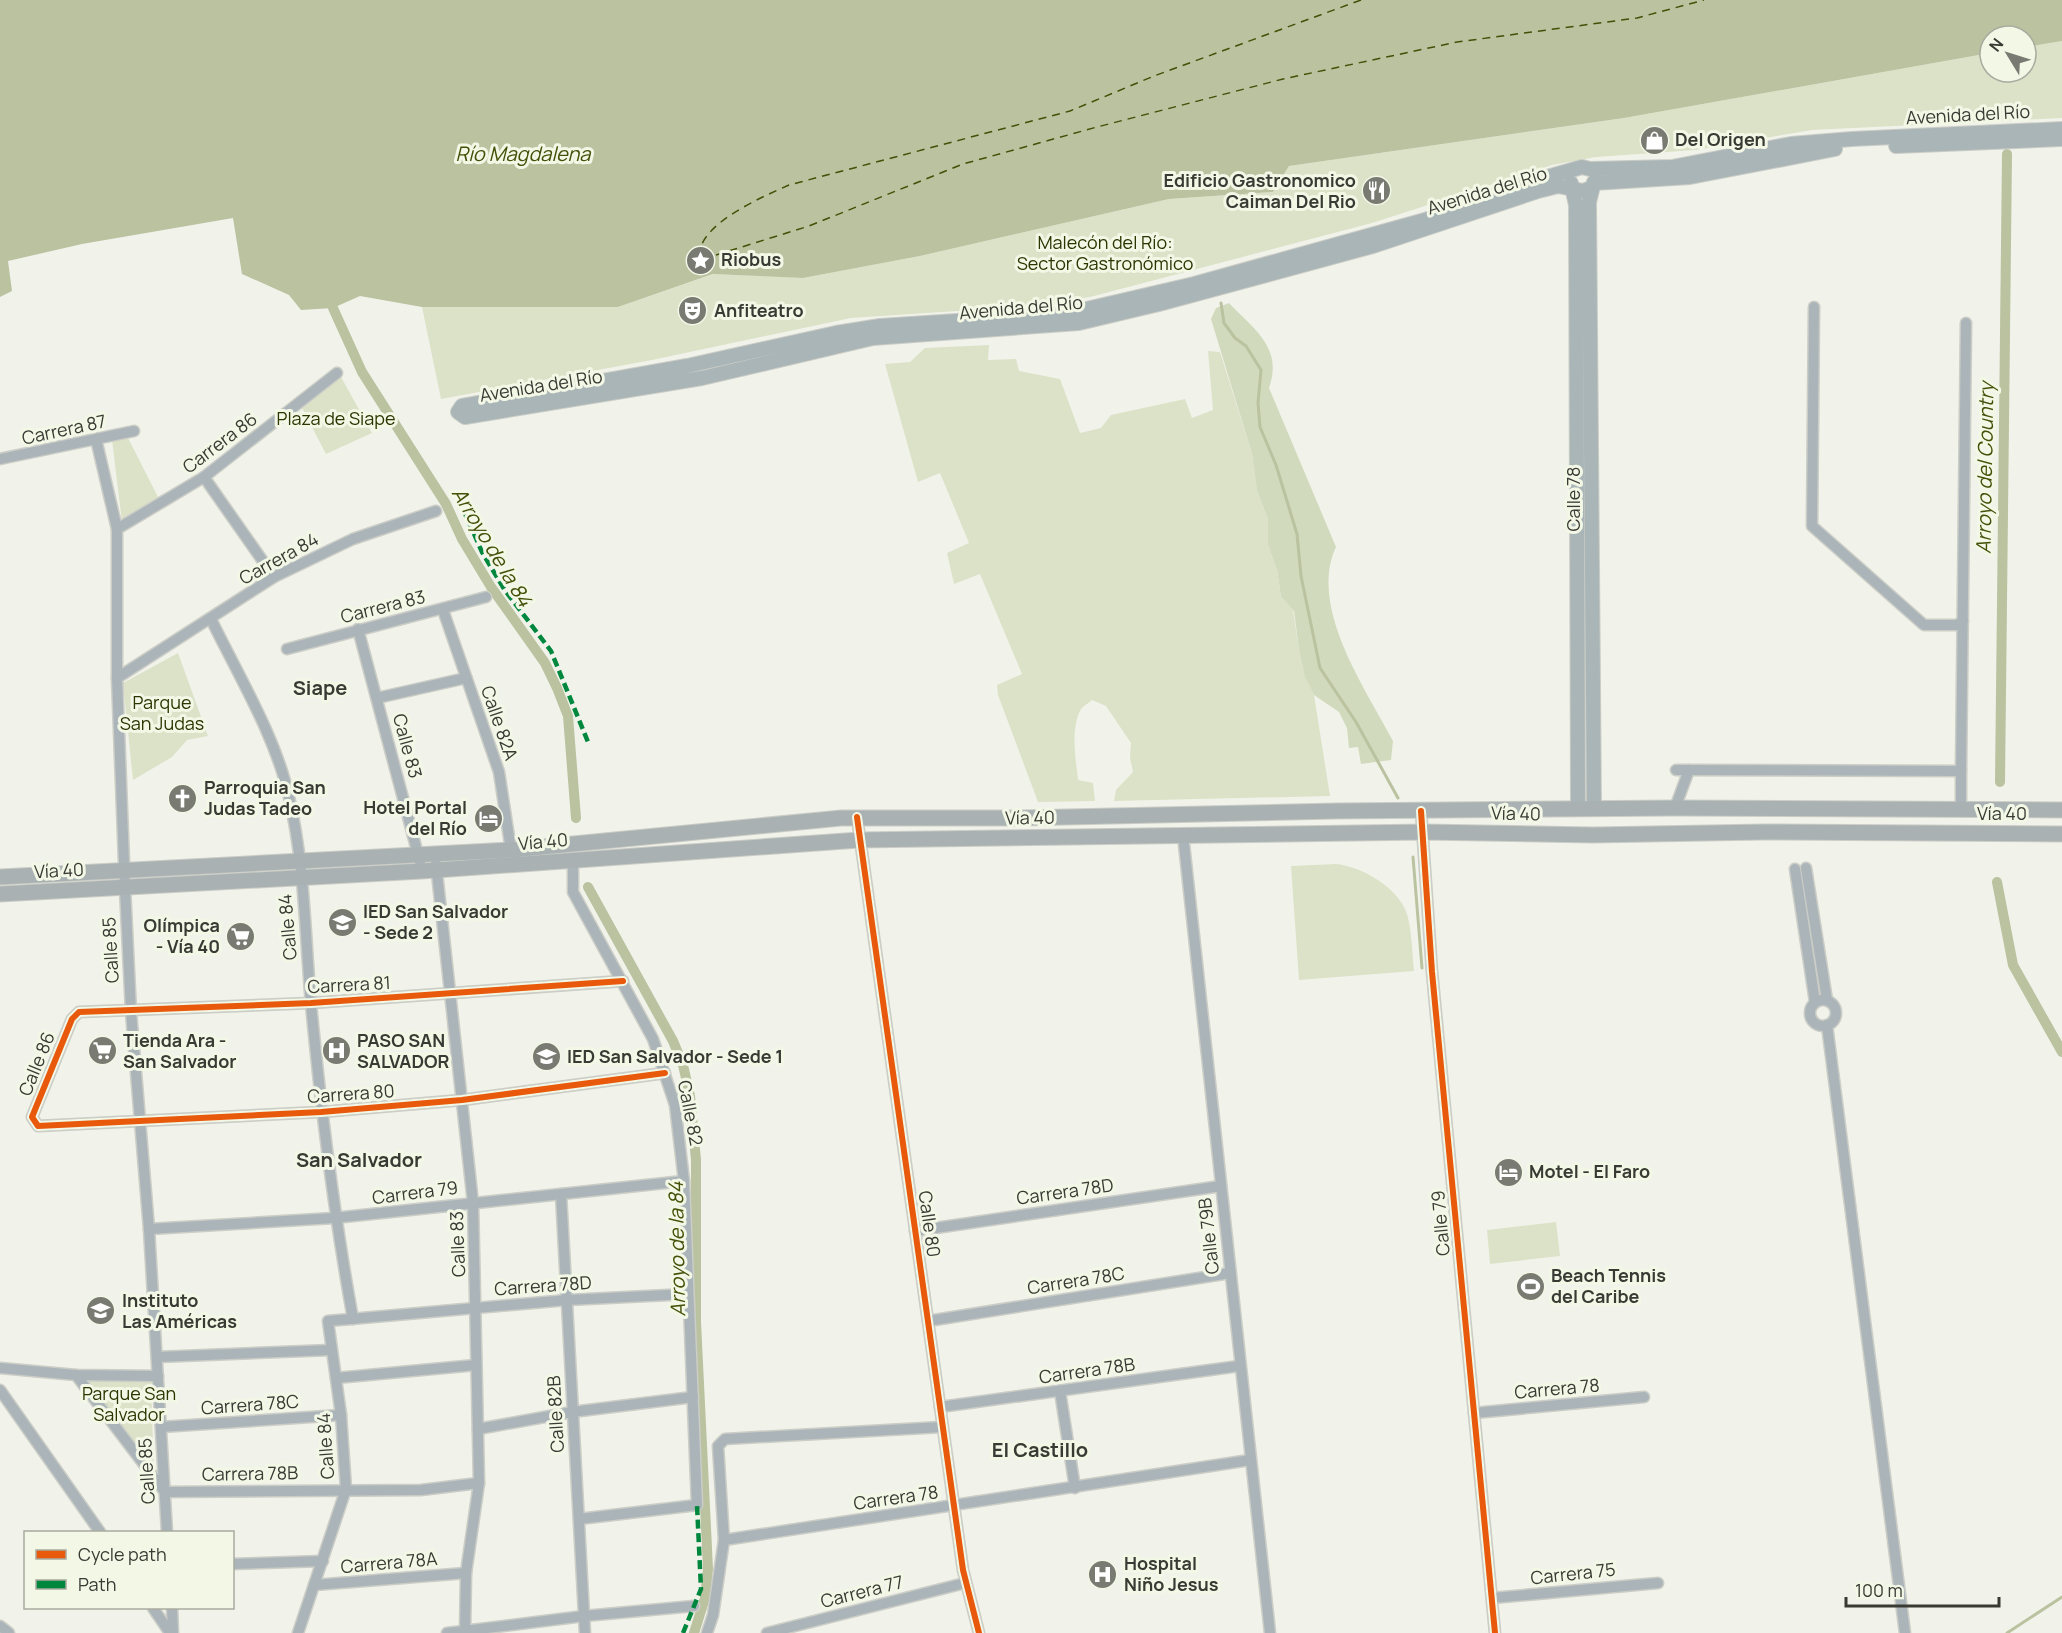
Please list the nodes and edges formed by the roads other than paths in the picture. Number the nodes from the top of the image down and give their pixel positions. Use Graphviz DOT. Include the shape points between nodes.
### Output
graph roads {
  1 [pos="2062,129"];
  2 [pos="2062,140"];
  3 [pos="1574,170"];
  4 [pos="1590,170"];
  5 [pos="1618,181"];
  6 [pos="1592,186"];
  7 [pos="1574,188"];
  8 [pos="1548,189"];
  9 [pos="1576,205"];
  10 [pos="1589,214"];
  11 [pos="1814,307"];
  12 [pos="1966,323"];
  13 [pos="850,331"];
  14 [pos="337,373"];
  15 [pos="702,378"];
  16 [pos="134,432"];
  17 [pos="96,439"];
  18 [pos="0,459"];
  19 [pos="204,477"];
  20 [pos="436,511"];
  21 [pos="117,529"];
  22 [pos="274,577"];
  23 [pos="486,597"];
  24 [pos="444,610"];
  25 [pos="211,619"];
  26 [pos="1963,621"];
  27 [pos="358,629"];
  28 [pos="287,649"];
  29 [pos="117,678"];
  30 [pos="466,678"];
  31 [pos="377,698"];
  32 [pos="1676,770"];
  33 [pos="1689,770"];
  34 [pos="1961,771"];
  35 [pos="1677,803"];
  36 [pos="1960,804"];
  37 [pos="1932,808"];
  38 [pos="1578,809"];
  39 [pos="1594,809"];
  40 [pos="2062,810"];
  41 [pos="1421,811"];
  42 [pos="857,817"];
  43 [pos="1029,817"];
  44 [pos="1424,832"];
  45 [pos="1674,833"];
  46 [pos="1931,833"];
  47 [pos="2062,834"];
  48 [pos="1183,835"];
  49 [pos="1031,837"];
  50 [pos="859,840"];
  51 [pos="511,850"];
  52 [pos="573,859"];
  53 [pos="428,863"];
  54 [pos="299,870"];
  55 [pos="124,871"];
  56 [pos="0,877"];
  57 [pos="124,888"];
  58 [pos="0,894"];
  59 [pos="623,981"];
  60 [pos="450,994"];
  61 [pos="1827,1000"];
  62 [pos="1815,1002"];
  63 [pos="311,1003"];
  64 [pos="131,1012"];
  65 [pos="76,1013"];
  66 [pos="1827,1025"];
  67 [pos="665,1073"];
  68 [pos="462,1100"];
  69 [pos="321,1112"];
  70 [pos="140,1121"];
  71 [pos="38,1126"];
  72 [pos="684,1181"];
  73 [pos="1221,1186"];
  74 [pos="561,1194"];
  75 [pos="473,1203"];
  76 [pos="334,1218"];
  77 [pos="150,1229"];
  78 [pos="915,1231"];
  79 [pos="1230,1273"];
  80 [pos="688,1294"];
  81 [pos="567,1300"];
  82 [pos="476,1307"];
  83 [pos="353,1319"];
  84 [pos="328,1321"];
  85 [pos="927,1321"];
  86 [pos="331,1350"];
  87 [pos="157,1357"];
  88 [pos="476,1365"];
  89 [pos="1239,1366"];
  90 [pos="0,1368"];
  91 [pos="76,1375"];
  92 [pos="158,1376"];
  93 [pos="336,1378"];
  94 [pos="0,1390"];
  95 [pos="1060,1391"];
  96 [pos="693,1397"];
  97 [pos="1644,1397"];
  98 [pos="940,1407"];
  99 [pos="572,1412"];
  100 [pos="1474,1413"];
  101 [pos="341,1415"];
  102 [pos="161,1427"];
  103 [pos="942,1427"];
  104 [pos="478,1429"];
  105 [pos="1250,1460"];
  106 [pos="479,1483"];
  107 [pos="1074,1488"];
  108 [pos="346,1489"];
  109 [pos="165,1492"];
  110 [pos="955,1506"];
  111 [pos="579,1519"];
  112 [pos="99,1531"];
  113 [pos="167,1531"];
  114 [pos="724,1540"];
  115 [pos="323,1561"];
  116 [pos="234,1564"];
  117 [pos="466,1573"];
  118 [pos="965,1583"];
  119 [pos="1658,1583"];
  120 [pos="314,1585"];
  121 [pos="1492,1599"];
  122 [pos="694,1605"];
  123 [pos="154,1609"];
  124 [pos="172,1609"];
  125 [pos="584,1616"];
  126 [pos="0,1626"];
  127 [pos="1270,1628"];
  128 [pos="465,1632"];
  129 [pos="9,1633"];
  130 [pos="172,1633"];
  131 [pos="298,1633"];
  132 [pos="447,1633"];
  133 [pos="585,1633"];
  134 [pos="707,1633"];
  135 [pos="767,1633"];
  136 [pos="979,1633"];
  137 [pos="1261,1633"];
  138 [pos="1496,1633"];
  139 [pos="1905,1633"];
  1 -- 4 [label="main road, Avenida del Río" via="1791,144 1672,167"];
  2 -- 5 [label="main road, Avenida del Río" via="1829,149 1690,177"];
  3 -- 4 [label="main road"];
  3 -- 7 [label="main road" via="1570,179"];
  3 -- 13 [label="main road, Avenida del Río" via="1425,220 1090,309"];
  4 -- 6 [label="main road"];
  5 -- 6 [label="main road, Avenida del Río"];
  5 -- 10 [label="main road" via="1602,191"];
  6 -- 7 [label="main road" via="1583,191"];
  6 -- 10 [label="main road, Calle 78"];
  7 -- 8 [label="main road, Avenida del Río"];
  7 -- 9 [label="main road, Calle 78"];
  8 -- 9 [label="main road" via="1561,192"];
  8 -- 15 [label="main road, Avenida del Río" via="1373,246 1079,323 873,338"];
  9 -- 38 [label="main road, Calle 78"];
  10 -- 39 [label="main road, Calle 78"];
  11 -- 26 [label="street" via="1812,526 1924,625 1957,625"];
  12 -- 26 [label="street"];
  13 -- 15 [label="main road" via="835,341 730,362"];
  13 -- 15 [label="main road, Avenida del Río" via="687,366 483,401 462,406 458,412 461,417 472,416"];
  14 -- 19 [label="street, Carrera 86"];
  16 -- 17 [label="street, Carrera 87"];
  17 -- 18 [label="street, Carrera 87"];
  17 -- 21 [label="street, Calle 85"];
  19 -- 21 [label="street, Carrera 86"];
  19 -- 22 [label="street"];
  20 -- 22 [label="street, Carrera 84" via="353,539"];
  21 -- 29 [label="street, Calle 85"];
  22 -- 25 [label="street, Carrera 84"];
  23 -- 24 [label="street, Carrera 83"];
  24 -- 27 [label="street, Carrera 83"];
  24 -- 30 [label="street, Calle 82A"];
  25 -- 29 [label="street, Carrera 84"];
  25 -- 54 [label="street, Calle 84" via="272,747 289,795"];
  26 -- 34 [label="street"];
  27 -- 28 [label="street, Carrera 83"];
  27 -- 31 [label="street, Calle 83"];
  29 -- 55 [label="street, Calle 85"];
  30 -- 31 [label="street"];
  30 -- 51 [label="street, Calle 82A" via="499,772"];
  31 -- 53 [label="street, Calle 83"];
  32 -- 33 [label="street"];
  33 -- 34 [label="street"];
  33 -- 35 [label="street"];
  34 -- 36 [label="street"];
  35 -- 37 [label="highway, Vía 40"];
  35 -- 39 [label="highway, Vía 40"];
  35 -- 45 [label="highway"];
  36 -- 37 [label="highway, Vía 40"];
  36 -- 40 [label="highway, Vía 40"];
  37 -- 46 [label="highway"];
  38 -- 39 [label="highway, Vía 40"];
  38 -- 41 [label="highway, Vía 40"];
  41 -- 43 [label="highway, Vía 40"];
  41 -- 44 [label="street, Calle 79"];
  42 -- 43 [label="highway, Vía 40"];
  42 -- 50 [label="street, Calle 80"];
  42 -- 51 [label="highway, Vía 40"];
  43 -- 49 [label="highway"];
  44 -- 45 [label="highway, Vía 40"];
  44 -- 48 [label="highway, Vía 40"];
  44 -- 100 [label="street, Calle 79" via="1432,972"];
  45 -- 46 [label="highway, Vía 40"];
  46 -- 47 [label="highway, Vía 40"];
  48 -- 49 [label="highway, Vía 40"];
  48 -- 73 [label="street, Calle 79B"];
  49 -- 50 [label="highway, Vía 40"];
  50 -- 52 [label="highway, Vía 40"];
  50 -- 78 [label="street, Calle 80"];
  51 -- 53 [label="highway, Vía 40"];
  52 -- 53 [label="highway, Vía 40"];
  52 -- 59 [label="street, Calle 82" via="573,892"];
  53 -- 54 [label="highway, Vía 40"];
  53 -- 60 [label="street, Calle 83"];
  54 -- 55 [label="highway, Vía 40"];
  54 -- 57 [label="highway, Vía 40"];
  54 -- 63 [label="street, Calle 84"];
  55 -- 56 [label="highway, Vía 40"];
  55 -- 57 [label="street, Calle 85"];
  57 -- 58 [label="highway, Vía 40"];
  57 -- 64 [label="street, Calle 85"];
  59 -- 60 [label="street, Carrera 81"];
  59 -- 67 [label="street, Calle 82" via="653,1039"];
  60 -- 63 [label="street, Carrera 81"];
  60 -- 68 [label="street, Calle 83"];
  61 -- 62 [label="street"];
  61 -- 62 [label="street" via="1800,868"];
  61 -- 66 [label="street" via="1836,1012"];
  62 -- 66 [label="street" via="1810,1009 1812,1020"];
  63 -- 64 [label="street, Carrera 81"];
  63 -- 69 [label="street, Calle 84"];
  64 -- 65 [label="street, Carrera 81"];
  64 -- 70 [label="street, Calle 85"];
  65 -- 71 [label="street, Calle 86" via="32,1117"];
  66 -- 139 [label="street"];
  67 -- 68 [label="street, Carrera 80"];
  67 -- 72 [label="street, Calle 82" via="675,1105"];
  68 -- 69 [label="street, Carrera 80"];
  68 -- 75 [label="street, Calle 83"];
  69 -- 70 [label="street, Carrera 80"];
  69 -- 76 [label="street, Calle 84"];
  70 -- 71 [label="street, Carrera 80"];
  70 -- 77 [label="street, Calle 85"];
  72 -- 74 [label="street, Carrera 79"];
  72 -- 80 [label="street, Calle 82"];
  73 -- 78 [label="street, Carrera 78D"];
  73 -- 79 [label="street, Calle 79B"];
  74 -- 75 [label="street, Carrera 79"];
  74 -- 81 [label="street, Calle 82B"];
  75 -- 76 [label="street, Carrera 79"];
  75 -- 82 [label="street, Calle 83"];
  76 -- 77 [label="street, Carrera 79"];
  76 -- 83 [label="street, Calle 84"];
  77 -- 87 [label="street, Calle 85"];
  78 -- 85 [label="street, Calle 80"];
  79 -- 85 [label="street, Carrera 78C"];
  79 -- 89 [label="street, Calle 79B"];
  80 -- 81 [label="street, Carrera 78D"];
  80 -- 96 [label="street, Calle 82"];
  81 -- 82 [label="street, Carrera 78D"];
  81 -- 99 [label="street, Calle 82B"];
  82 -- 83 [label="street, Carrera 78D"];
  82 -- 88 [label="street, Calle 83"];
  83 -- 84 [label="street, Carrera 78D"];
  84 -- 86 [label="street, Calle 84"];
  85 -- 98 [label="street, Calle 80"];
  86 -- 87 [label="street"];
  86 -- 93 [label="street, Calle 84"];
  87 -- 92 [label="street, Calle 85"];
  88 -- 93 [label="street"];
  88 -- 104 [label="street, Calle 83"];
  89 -- 95 [label="street, Carrera 78B"];
  89 -- 105 [label="street, Calle 79B"];
  90 -- 91 [label="street"];
  91 -- 92 [label="street"];
  91 -- 109 [label="street"];
  92 -- 102 [label="street, Calle 85"];
  93 -- 101 [label="street, Calle 84"];
  94 -- 112 [label="street"];
  95 -- 98 [label="street, Carrera 78B"];
  95 -- 107 [label="street"];
  96 -- 99 [label="street"];
  96 -- 111 [label="street, Calle 82" via="697,1505"];
  97 -- 100 [label="street, Carrera 78"];
  98 -- 103 [label="street, Calle 80"];
  99 -- 104 [label="street"];
  99 -- 111 [label="street, Calle 82B"];
  100 -- 121 [label="street, Calle 79"];
  101 -- 102 [label="street, Carrera 78C"];
  101 -- 108 [label="street, Calle 84"];
  102 -- 109 [label="street, Calle 85"];
  103 -- 110 [label="street, Calle 80"];
  103 -- 114 [label="street" via="725,1439 718,1446"];
  104 -- 106 [label="street, Calle 83"];
  105 -- 107 [label="street, Carrera 78"];
  105 -- 127 [label="street, Calle 79B"];
  106 -- 108 [label="street, Carrera 78B" via="421,1490"];
  106 -- 117 [label="street, Calle 83"];
  107 -- 110 [label="street, Carrera 78"];
  108 -- 109 [label="street, Carrera 78B"];
  108 -- 115 [label="street, Calle 84"];
  109 -- 113 [label="street, Calle 85"];
  110 -- 114 [label="street, Carrera 78"];
  110 -- 118 [label="street, Calle 80"];
  111 -- 125 [label="street, Calle 82B"];
  114 -- 134 [label="street"];
  115 -- 116 [label="street, Carrera 78A"];
  115 -- 120 [label="street, Calle 84"];
  117 -- 120 [label="street, Carrera 78A"];
  117 -- 128 [label="street, Calle 83"];
  118 -- 135 [label="street, Carrera 77"];
  118 -- 136 [label="street, Calle 80"];
  119 -- 121 [label="street, Carrera 75"];
  120 -- 131 [label="street, Calle 84"];
  121 -- 138 [label="street, Calle 79"];
  122 -- 125 [label="street"];
  123 -- 130 [label="street"];
  124 -- 130 [label="street"];
  125 -- 128 [label="street"];
  125 -- 133 [label="street, Calle 82B"];
  126 -- 129 [label="street"];
  127 -- 137 [label="street"];
  128 -- 132 [label="street"];
}
